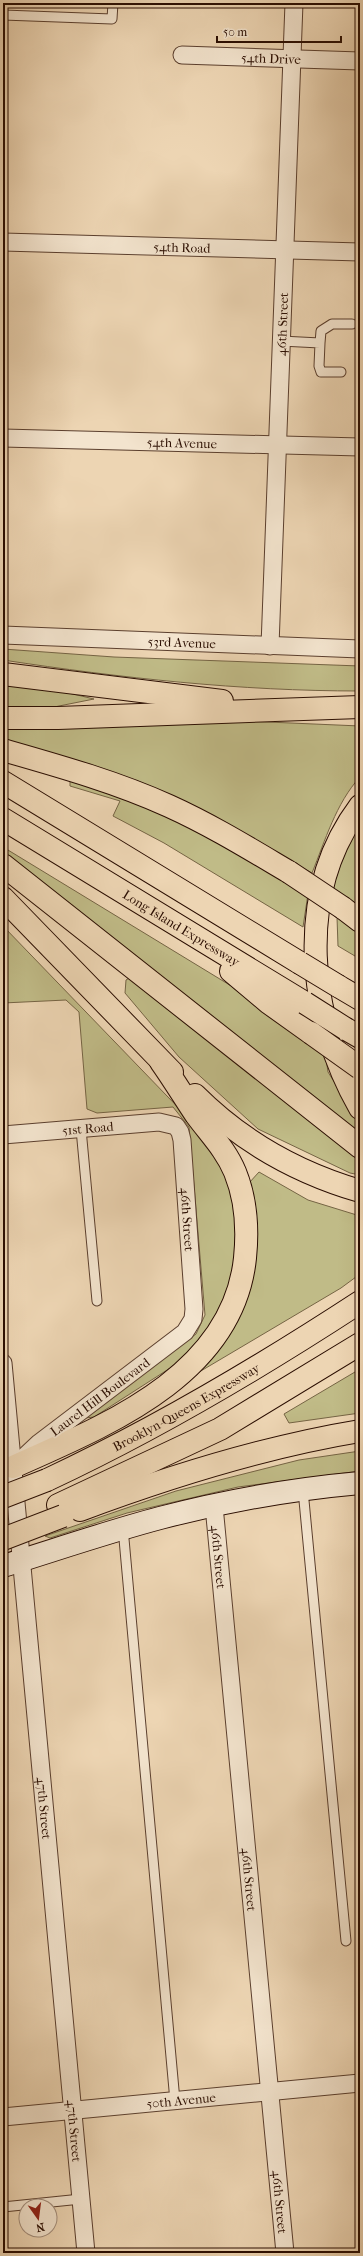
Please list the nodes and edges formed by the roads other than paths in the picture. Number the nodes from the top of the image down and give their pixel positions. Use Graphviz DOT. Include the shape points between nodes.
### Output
graph roads {
  1 [pos="113,3"];
  2 [pos="294,3"];
  3 [pos="3,15"];
  4 [pos="182,55"];
  5 [pos="293,58"];
  6 [pos="360,61"];
  7 [pos="3,242"];
  8 [pos="285,249"];
  9 [pos="360,252"];
  10 [pos="352,324"];
  11 [pos="282,341"];
  12 [pos="320,342"];
  13 [pos="341,372"];
  14 [pos="3,438"];
  15 [pos="278,446"];
  16 [pos="360,447"];
  17 [pos="3,635"];
  18 [pos="270,646"];
  19 [pos="360,649"];
  20 [pos="3,674"];
  21 [pos="360,707"];
  22 [pos="299,709"];
  23 [pos="3,718"];
  24 [pos="3,750"];
  25 [pos="3,782"];
  26 [pos="360,806"];
  27 [pos="3,819"];
  28 [pos="3,865"];
  29 [pos="3,898"];
  30 [pos="352,915"];
  31 [pos="178,926"];
  32 [pos="352,994"];
  33 [pos="353,1033"];
  34 [pos="161,1062"];
  35 [pos="360,1068"];
  36 [pos="360,1108"];
  37 [pos="172,1124"];
  38 [pos="81,1129"];
  39 [pos="3,1136"];
  40 [pos="360,1147"];
  41 [pos="360,1191"];
  42 [pos="97,1301"];
  43 [pos="360,1302"];
  44 [pos="193,1319"];
  45 [pos="360,1344"];
  46 [pos="3,1363"];
  47 [pos="360,1431"];
  48 [pos="8,1470"];
  49 [pos="360,1483"];
  50 [pos="303,1490"];
  51 [pos="3,1497"];
  52 [pos="214,1506"];
  53 [pos="61,1511"];
  54 [pos="123,1528"];
  55 [pos="3,1529"];
  56 [pos="3,1539"];
  57 [pos="12,1564"];
  58 [pos="346,1941"];
  59 [pos="360,2083"];
  60 [pos="270,2092"];
  61 [pos="175,2101"];
  62 [pos="73,2110"];
  63 [pos="3,2117"];
  64 [pos="81,2199"];
  65 [pos="3,2207"];
  66 [pos="86,2253"];
  67 [pos="285,2253"];
  1 -- 3 [label="lane" via="112,19"];
  2 -- 5 [label="street, 46th Street"];
  4 -- 5 [label="street, 54th Drive"];
  5 -- 6 [label="street, 54th Drive"];
  5 -- 8 [label="street, 46th Street"];
  7 -- 8 [label="street, 54th Road"];
  8 -- 9 [label="street, 54th Road"];
  8 -- 11 [label="street, 46th Street"];
  10 -- 12 [label="lane" via="332,324 321,331"];
  11 -- 12 [label="lane"];
  11 -- 15 [label="street, 46th Street"];
  12 -- 13 [label="lane" via="321,372"];
  14 -- 15 [label="street, 54th Avenue"];
  15 -- 16 [label="street, 54th Avenue"];
  15 -- 18 [label="street, 46th Street"];
  17 -- 18 [label="street, 53rd Avenue"];
  18 -- 19 [label="street, 53rd Avenue"];
  20 -- 22 [label="highway"];
  21 -- 22 [label="highway"];
  22 -- 23 [label="highway"];
  24 -- 30 [label="highway, bridge" via="82,772 169,806 289,872"];
  25 -- 32 [label="highway, bridge"];
  26 -- 36 [label="highway" via="340,840 329,868 319,906 315,939 317,978 326,1021 340,1067"];
  27 -- 31 [label="highway, Long Island Expressway"];
  28 -- 40 [label="highway"];
  29 -- 34 [label="highway"];
  31 -- 33 [label="highway, Long Island Expressway, bridge"];
  31 -- 35 [label="highway, bridge" via="268,1003"];
  34 -- 41 [label="highway" via="204,1105 259,1146 308,1173"];
  34 -- 48 [label="highway" via="223,1150 239,1182 245,1208 246,1248 242,1279 233,1308 208,1348 170,1382 139,1404 83,1435"];
  37 -- 38 [label="street, 51st Road" via="159,1122"];
  37 -- 44 [label="street, 46th Street" via="178,1129 182,1140"];
  38 -- 39 [label="street, 51st Road"];
  38 -- 42 [label="lane"];
  43 -- 51 [label="highway, Brooklyn-Queens Expressway, bridge" via="224,1388 148,1431 47,1480"];
  44 -- 48 [label="street, Laurel Hill Boulevard" via="185,1332"];
  45 -- 53 [label="highway" via="220,1429"];
  46 -- 48 [label="street, 47th Street"];
  47 -- 53 [label="highway" via="225,1461"];
  48 -- 57 [label="street, 47th Street"];
  49 -- 50 [label="main road"];
  50 -- 52 [label="main road"];
  50 -- 58 [label="lane"];
  52 -- 54 [label="main road"];
  52 -- 60 [label="street, 46th Street"];
  53 -- 55 [label="highway"];
  53 -- 56 [label="highway, bridge"];
  54 -- 57 [label="main road"];
  54 -- 61 [label="lane"];
  57 -- 62 [label="street, 47th Street"];
  59 -- 60 [label="street, 50th Avenue"];
  60 -- 61 [label="street, 50th Avenue"];
  60 -- 67 [label="street, 46th Street"];
  61 -- 62 [label="street, 50th Avenue"];
  62 -- 63 [label="street, 50th Avenue"];
  62 -- 64 [label="street, 47th Street"];
  64 -- 65 [label="lane"];
  64 -- 66 [label="street, 47th Street"];
}
